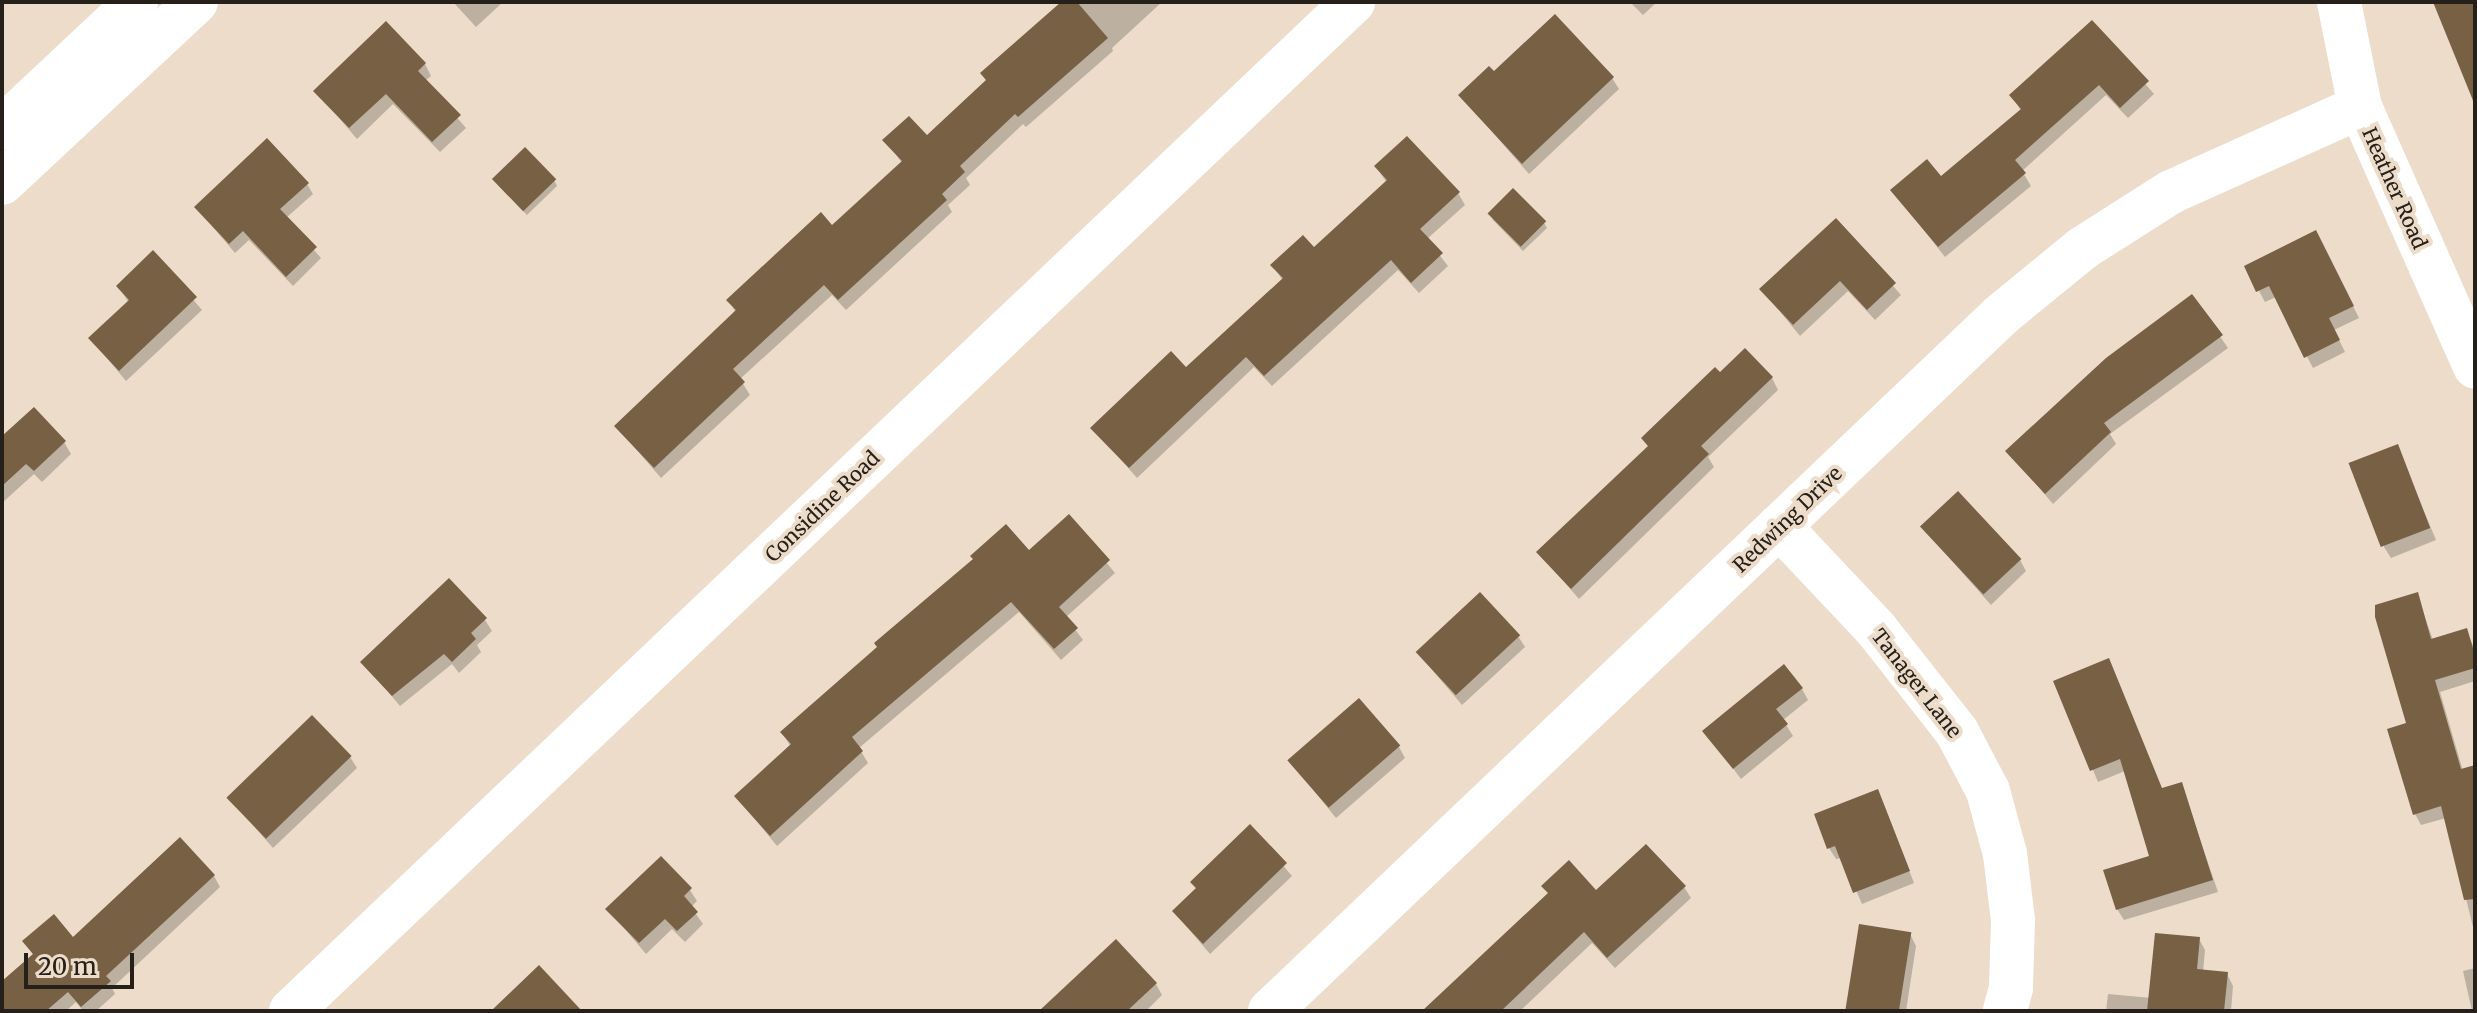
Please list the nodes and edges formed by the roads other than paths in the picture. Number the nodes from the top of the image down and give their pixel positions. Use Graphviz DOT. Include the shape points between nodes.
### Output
graph roads {
  1 [pos="196,2"];
  2 [pos="1353,2"];
  3 [pos="2339,2"];
  4 [pos="121,7"];
  5 [pos="2360,107"];
  6 [pos="2,128"];
  7 [pos="2,183"];
  8 [pos="2475,367"];
  9 [pos="1779,526"];
  10 [pos="291,1011"];
  11 [pos="1270,1011"];
  12 [pos="2005,1011"];
  1 -- 7 [label="street"];
  2 -- 10 [label="street, Considine Road"];
  3 -- 5 [label="street, Heather Road"];
  4 -- 6 [label="street"];
  5 -- 8 [label="street, Heather Road"];
  5 -- 9 [label="street, Redwing Drive" via="2171,192 2083,248 2001,315"];
  9 -- 11 [label="street, Redwing Drive"];
  9 -- 12 [label="street, Tanager Lane" via="1876,629 1957,732 1988,791 2005,854 2013,920"];
}
